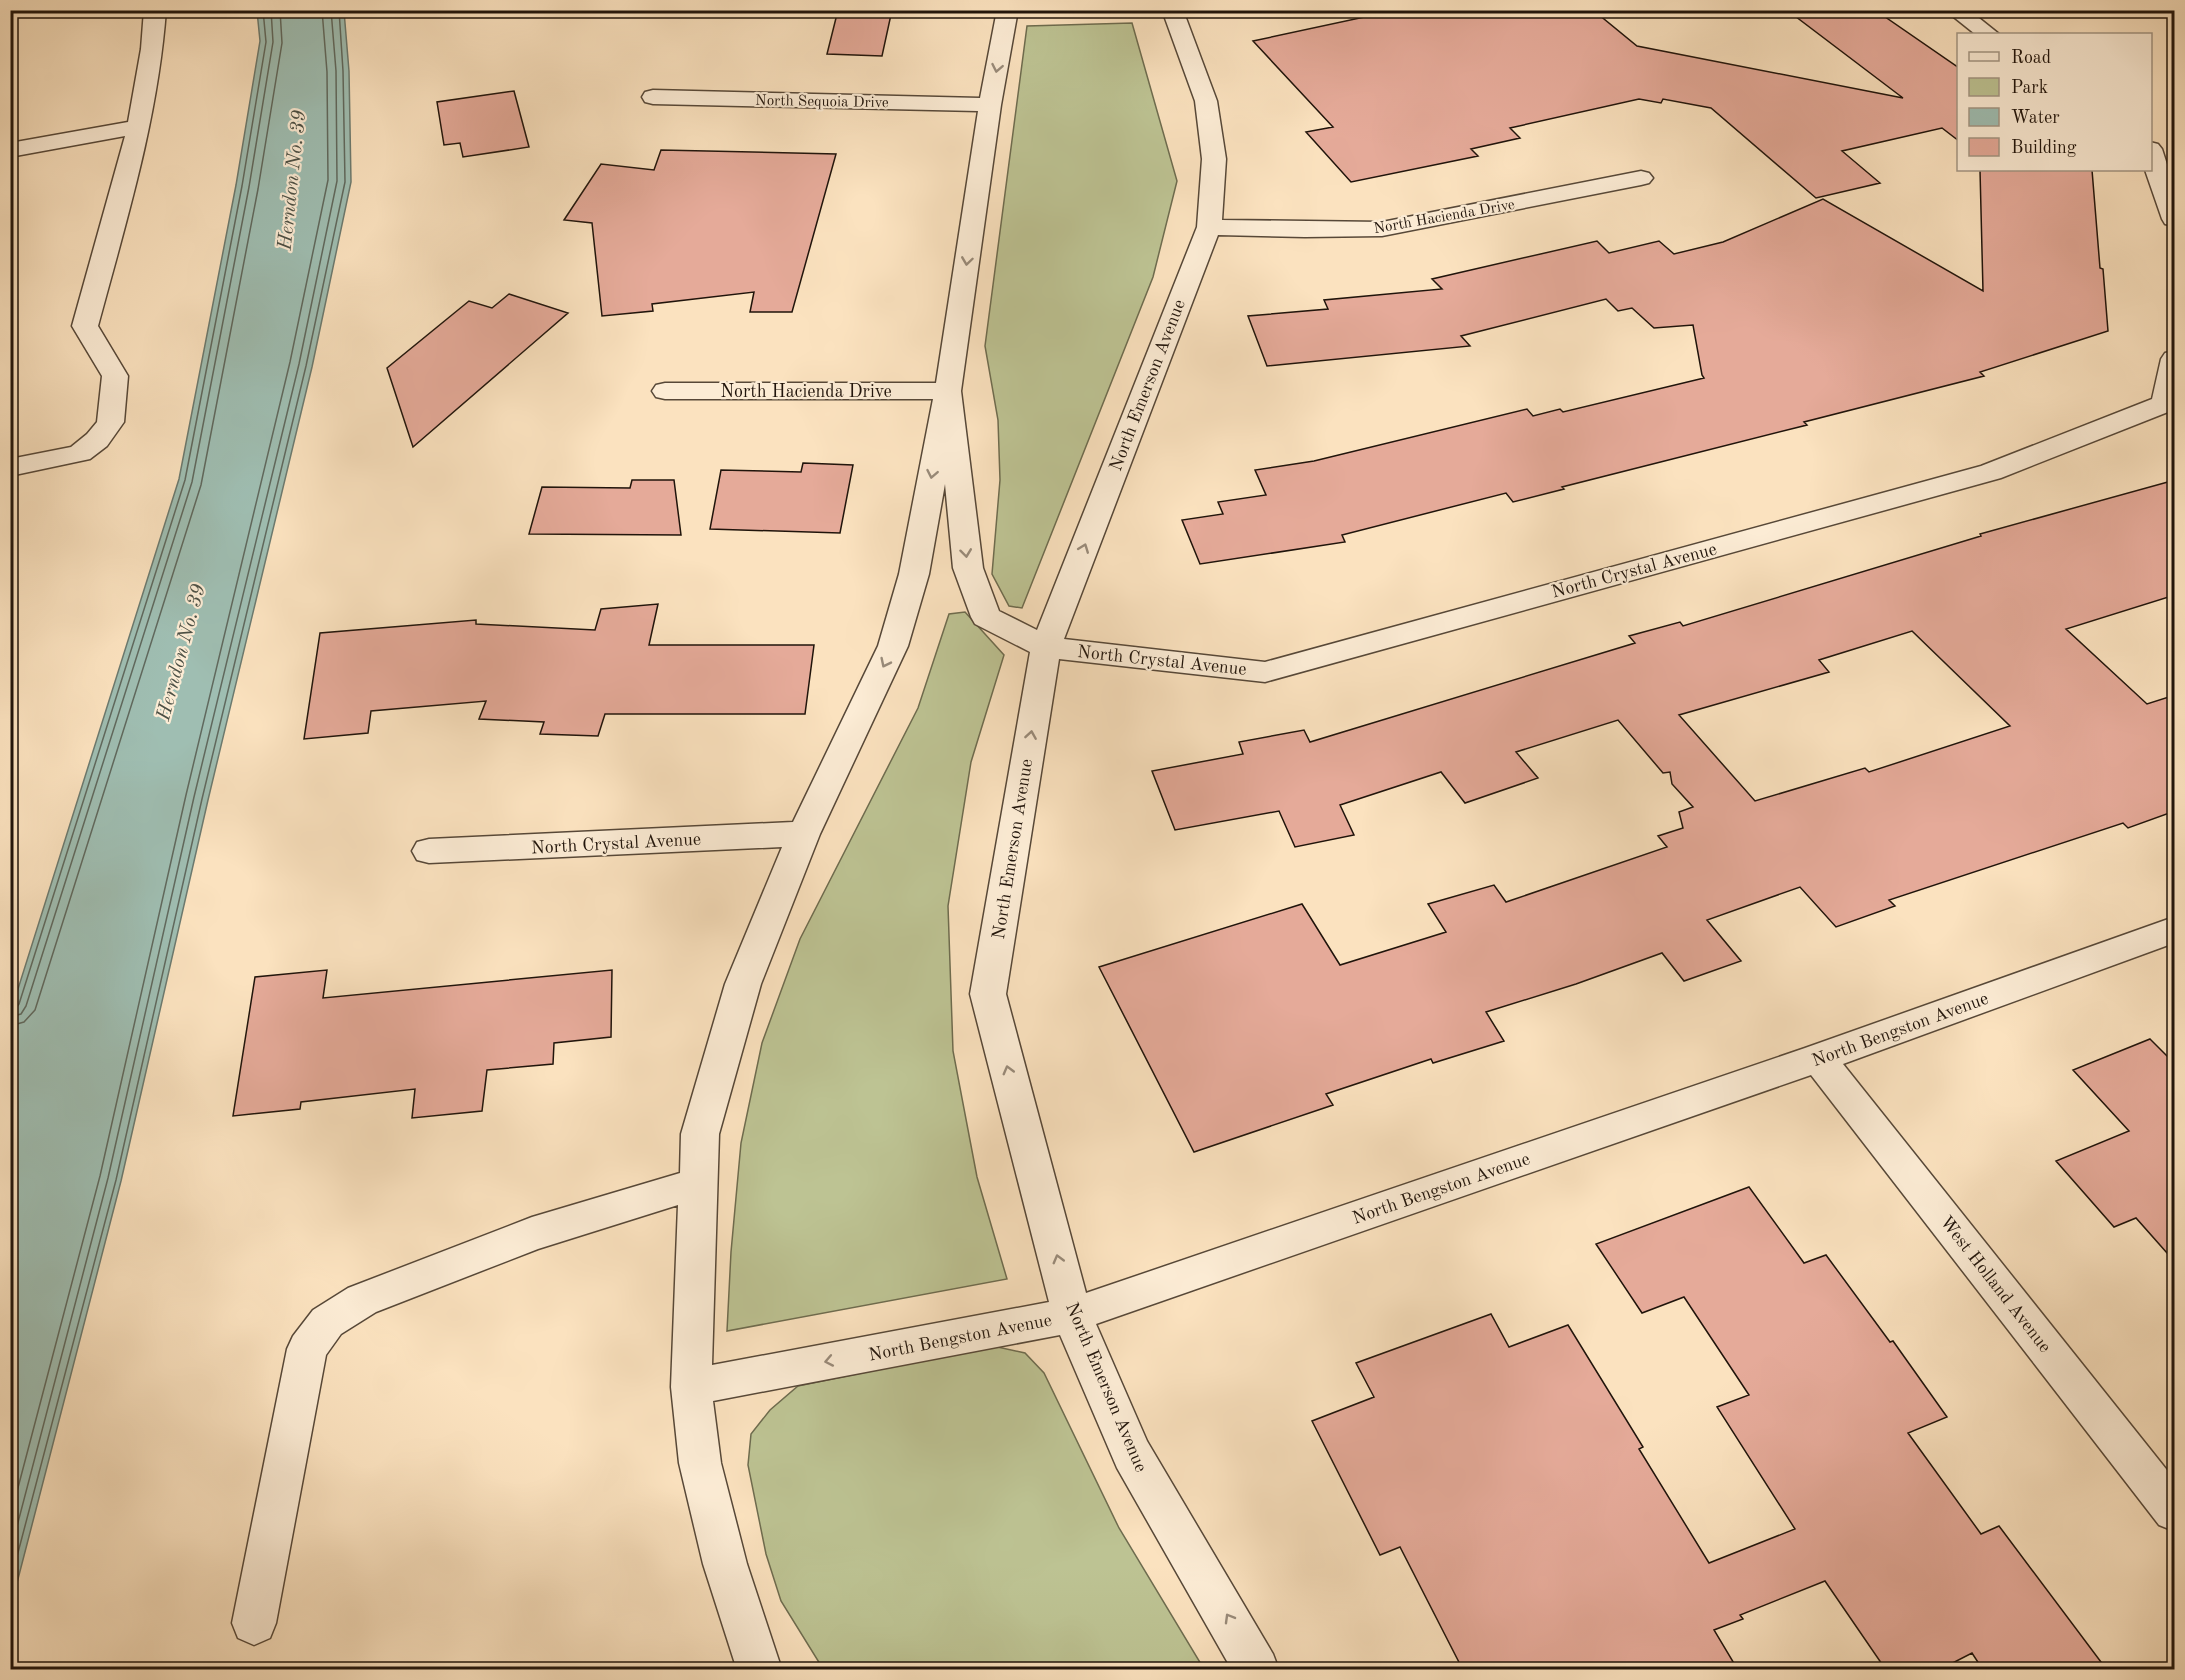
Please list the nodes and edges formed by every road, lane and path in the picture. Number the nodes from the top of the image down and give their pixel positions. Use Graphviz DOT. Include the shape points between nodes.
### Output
graph roads {
  1 [pos="155,10"];
  2 [pos="1008,10"];
  3 [pos="1172,10"];
  4 [pos="1954,10"];
  5 [pos="1987,33"];
  6 [pos="653,97"];
  7 [pos="990,105"];
  8 [pos="138,127"];
  9 [pos="10,150"];
  10 [pos="2152,153"];
  11 [pos="1641,178"];
  12 [pos="2175,219"];
  13 [pos="1209,227"];
  14 [pos="2175,359"];
  15 [pos="665,391"];
  16 [pos="948,391"];
  17 [pos="10,468"];
  18 [pos="1046,647"];
  19 [pos="804,834"];
  20 [pos="429,851"];
  21 [pos="2175,930"];
  22 [pos="1818,1058"];
  23 [pos="698,1183"];
  24 [pos="1072,1316"];
  25 [pos="691,1388"];
  26 [pos="2175,1511"];
  27 [pos="254,1623"];
  28 [pos="759,1670"];
  29 [pos="1257,1670"];
  1 -- 8 [label="street"];
  2 -- 7 [label="street, one-way"];
  3 -- 13 [label="street, North Emerson Avenue" via="1206,101 1214,159"];
  4 -- 5 [label="street"];
  6 -- 7 [label="street, North Sequoia Drive"];
  7 -- 16 [label="street, one-way"];
  8 -- 9 [label="street"];
  8 -- 17 [label="street" via="85,326 115,376 110,422 97,440 80,453"];
  10 -- 12 [label="street"];
  11 -- 13 [label="street, North Hacienda Drive" via="1382,229"];
  18 -- 13 [label="street, North Emerson Avenue, one-way"];
  14 -- 18 [label="street, North Crystal Avenue" via="2164,404 1991,472 1265,672"];
  15 -- 16 [label="street, North Hacienda Drive"];
  16 -- 18 [label="street, one-way" via="968,568 986,616"];
  16 -- 19 [label="street, one-way" via="914,574 893,646"];
  24 -- 18 [label="street, North Emerson Avenue, one-way" via="988,994"];
  19 -- 20 [label="street, North Crystal Avenue"];
  19 -- 23 [label="street" via="743,984 700,1134"];
  21 -- 22 [label="street, North Bengston Avenue"];
  22 -- 24 [label="street, North Bengston Avenue"];
  22 -- 26 [label="street, West Holland Avenue"];
  23 -- 25 [label="street"];
  23 -- 27 [label="street" via="532,1234 362,1300 327,1322 307,1349"];
  24 -- 25 [label="street, North Bengston Avenue, one-way"];
  29 -- 24 [label="street, North Emerson Avenue, one-way" via="1132,1454"];
  25 -- 28 [label="street" via="700,1463 725,1564"];
}
